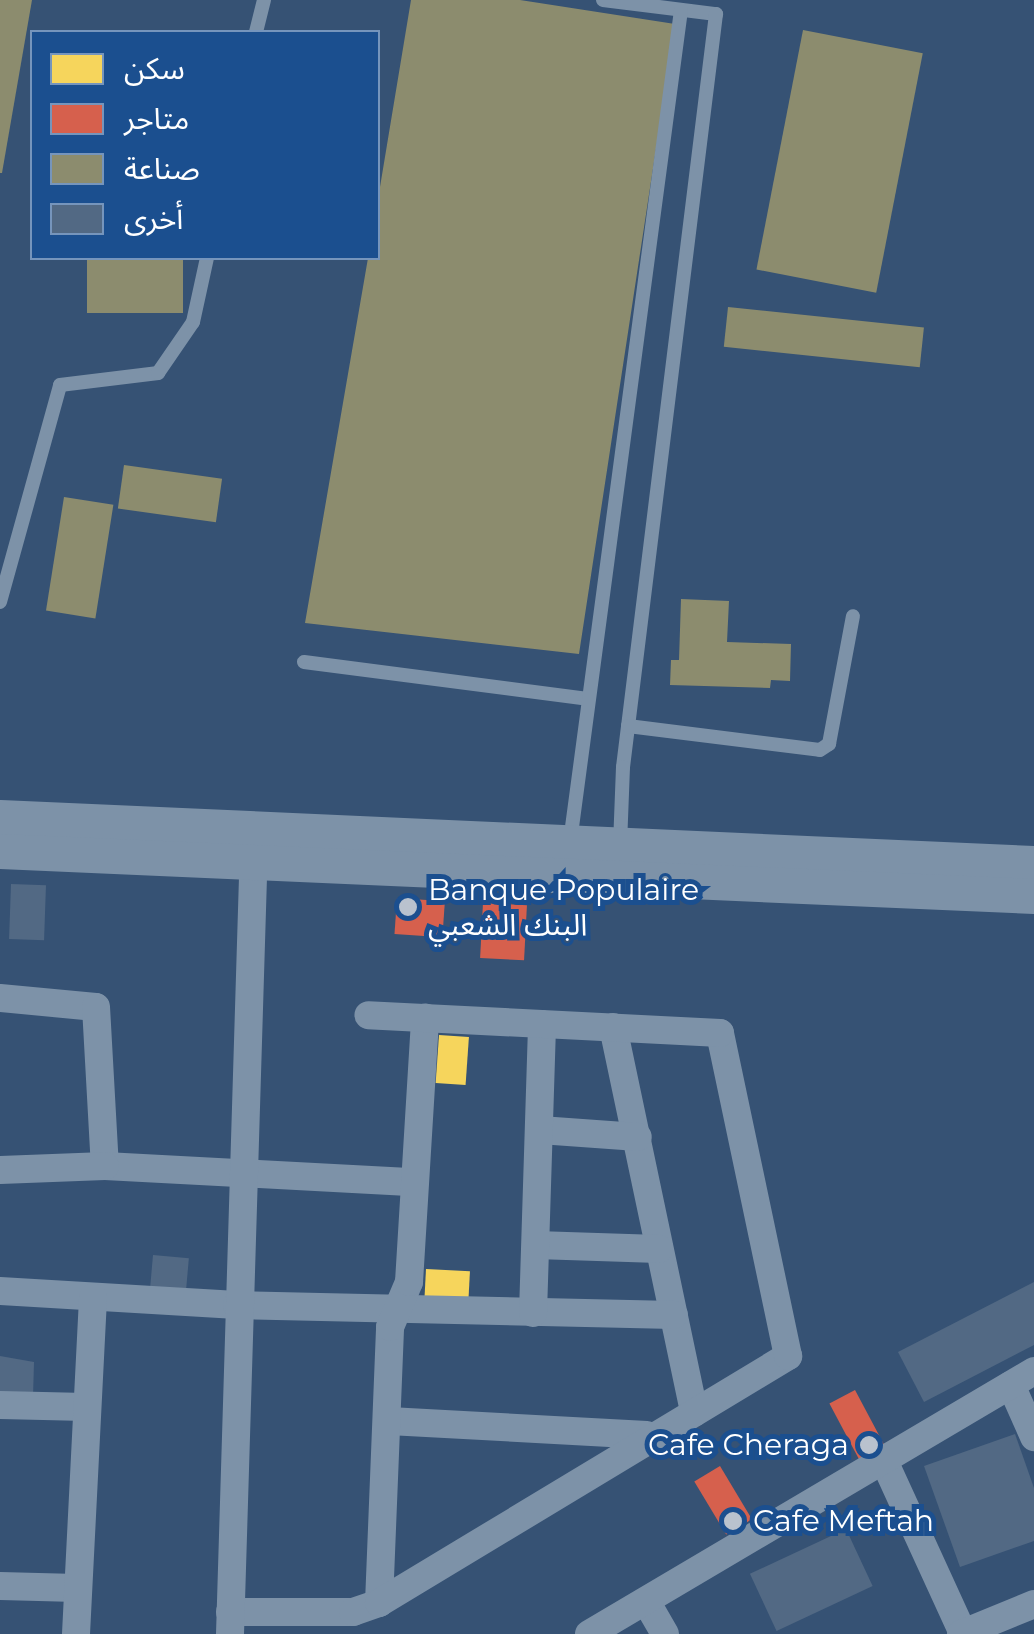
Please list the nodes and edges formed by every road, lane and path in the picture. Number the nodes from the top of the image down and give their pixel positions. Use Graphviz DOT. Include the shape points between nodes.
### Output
graph roads {
  1 [pos="264,0"];
  2 [pos="603,0"];
  3 [pos="681,10"];
  4 [pos="256,30"];
  5 [pos="207,260"];
  6 [pos="0,602"];
  7 [pos="854,616"];
  8 [pos="304,662"];
  9 [pos="588,699"];
  10 [pos="628,726"];
  11 [pos="0,817"];
  12 [pos="255,824"];
  13 [pos="570,844"];
  14 [pos="0,852"];
  15 [pos="1034,863"];
  16 [pos="620,864"];
  17 [pos="253,867"];
  18 [pos="945,878"];
  19 [pos="573,879"];
  20 [pos="1034,896"];
  21 [pos="0,998"];
  22 [pos="368,1015"];
  23 [pos="425,1018"];
  24 [pos="542,1024"];
  25 [pos="614,1027"];
  26 [pos="540,1130"];
  27 [pos="638,1138"];
  28 [pos="105,1166"];
  29 [pos="0,1170"];
  30 [pos="242,1172"];
  31 [pos="414,1182"];
  32 [pos="536,1245"];
  33 [pos="659,1249"];
  34 [pos="0,1291"];
  35 [pos="92,1298"];
  36 [pos="237,1305"];
  37 [pos="398,1308"];
  38 [pos="532,1313"];
  39 [pos="674,1316"];
  40 [pos="1022,1378"];
  41 [pos="0,1405"];
  42 [pos="86,1407"];
  43 [pos="694,1413"];
  44 [pos="389,1420"];
  45 [pos="647,1435"];
  46 [pos="1034,1436"];
  47 [pos="885,1464"];
  48 [pos="0,1586"];
  49 [pos="77,1588"];
  50 [pos="646,1601"];
  51 [pos="379,1603"];
  52 [pos="1034,1604"];
  53 [pos="230,1623"];
  54 [pos="76,1634"];
  55 [pos="589,1634"];
  56 [pos="666,1634"];
  57 [pos="962,1634"];
  1 -- 4 [label="lane"];
  2 -- 3 [label="lane"];
  3 -- 9 [label="lane"];
  3 -- 10 [label="lane" via="716,14"];
  5 -- 6 [label="lane" via="193,322 158,372 60,385"];
  7 -- 10 [label="lane" via="829,744 820,750"];
  8 -- 9 [label="lane"];
  9 -- 13 [label="lane"];
  10 -- 16 [label="lane"];
  11 -- 12 [label="street"];
  12 -- 13 [label="street"];
  12 -- 17 [label="street"];
  13 -- 16 [label="street"];
  13 -- 19 [label="lane"];
  14 -- 17 [label="street"];
  15 -- 18 [label="street"];
  16 -- 18 [label="street"];
  16 -- 19 [label="street"];
  17 -- 19 [label="street"];
  17 -- 30 [label="street"];
  18 -- 20 [label="street"];
  21 -- 28 [label="street" via="96,1007"];
  22 -- 23 [label="street"];
  23 -- 24 [label="street"];
  23 -- 31 [label="street"];
  24 -- 25 [label="street"];
  24 -- 26 [label="street"];
  25 -- 27 [label="street"];
  25 -- 43 [label="street" via="715,1030 788,1356"];
  26 -- 27 [label="street"];
  26 -- 32 [label="street"];
  27 -- 33 [label="street"];
  28 -- 29 [label="street"];
  28 -- 30 [label="street"];
  30 -- 31 [label="street"];
  30 -- 36 [label="street"];
  31 -- 37 [label="street" via="409,1282"];
  32 -- 33 [label="street"];
  32 -- 38 [label="street"];
  33 -- 39 [label="street"];
  34 -- 35 [label="street"];
  35 -- 36 [label="street"];
  35 -- 42 [label="street"];
  36 -- 37 [label="street"];
  36 -- 53 [label="street"];
  37 -- 38 [label="street"];
  37 -- 44 [label="street" via="390,1326"];
  38 -- 39 [label="street"];
  39 -- 43 [label="street"];
  40 -- 46 [label="street"];
  40 -- 47 [label="street"];
  41 -- 42 [label="street"];
  42 -- 49 [label="street"];
  43 -- 45 [label="street"];
  44 -- 45 [label="street"];
  44 -- 51 [label="street"];
  45 -- 51 [label="street"];
  47 -- 50 [label="street"];
  47 -- 57 [label="street"];
  48 -- 49 [label="street"];
  49 -- 54 [label="street"];
  50 -- 55 [label="street"];
  50 -- 56 [label="street"];
  51 -- 53 [label="street" via="353,1612"];
  52 -- 57 [label="street"];
}
